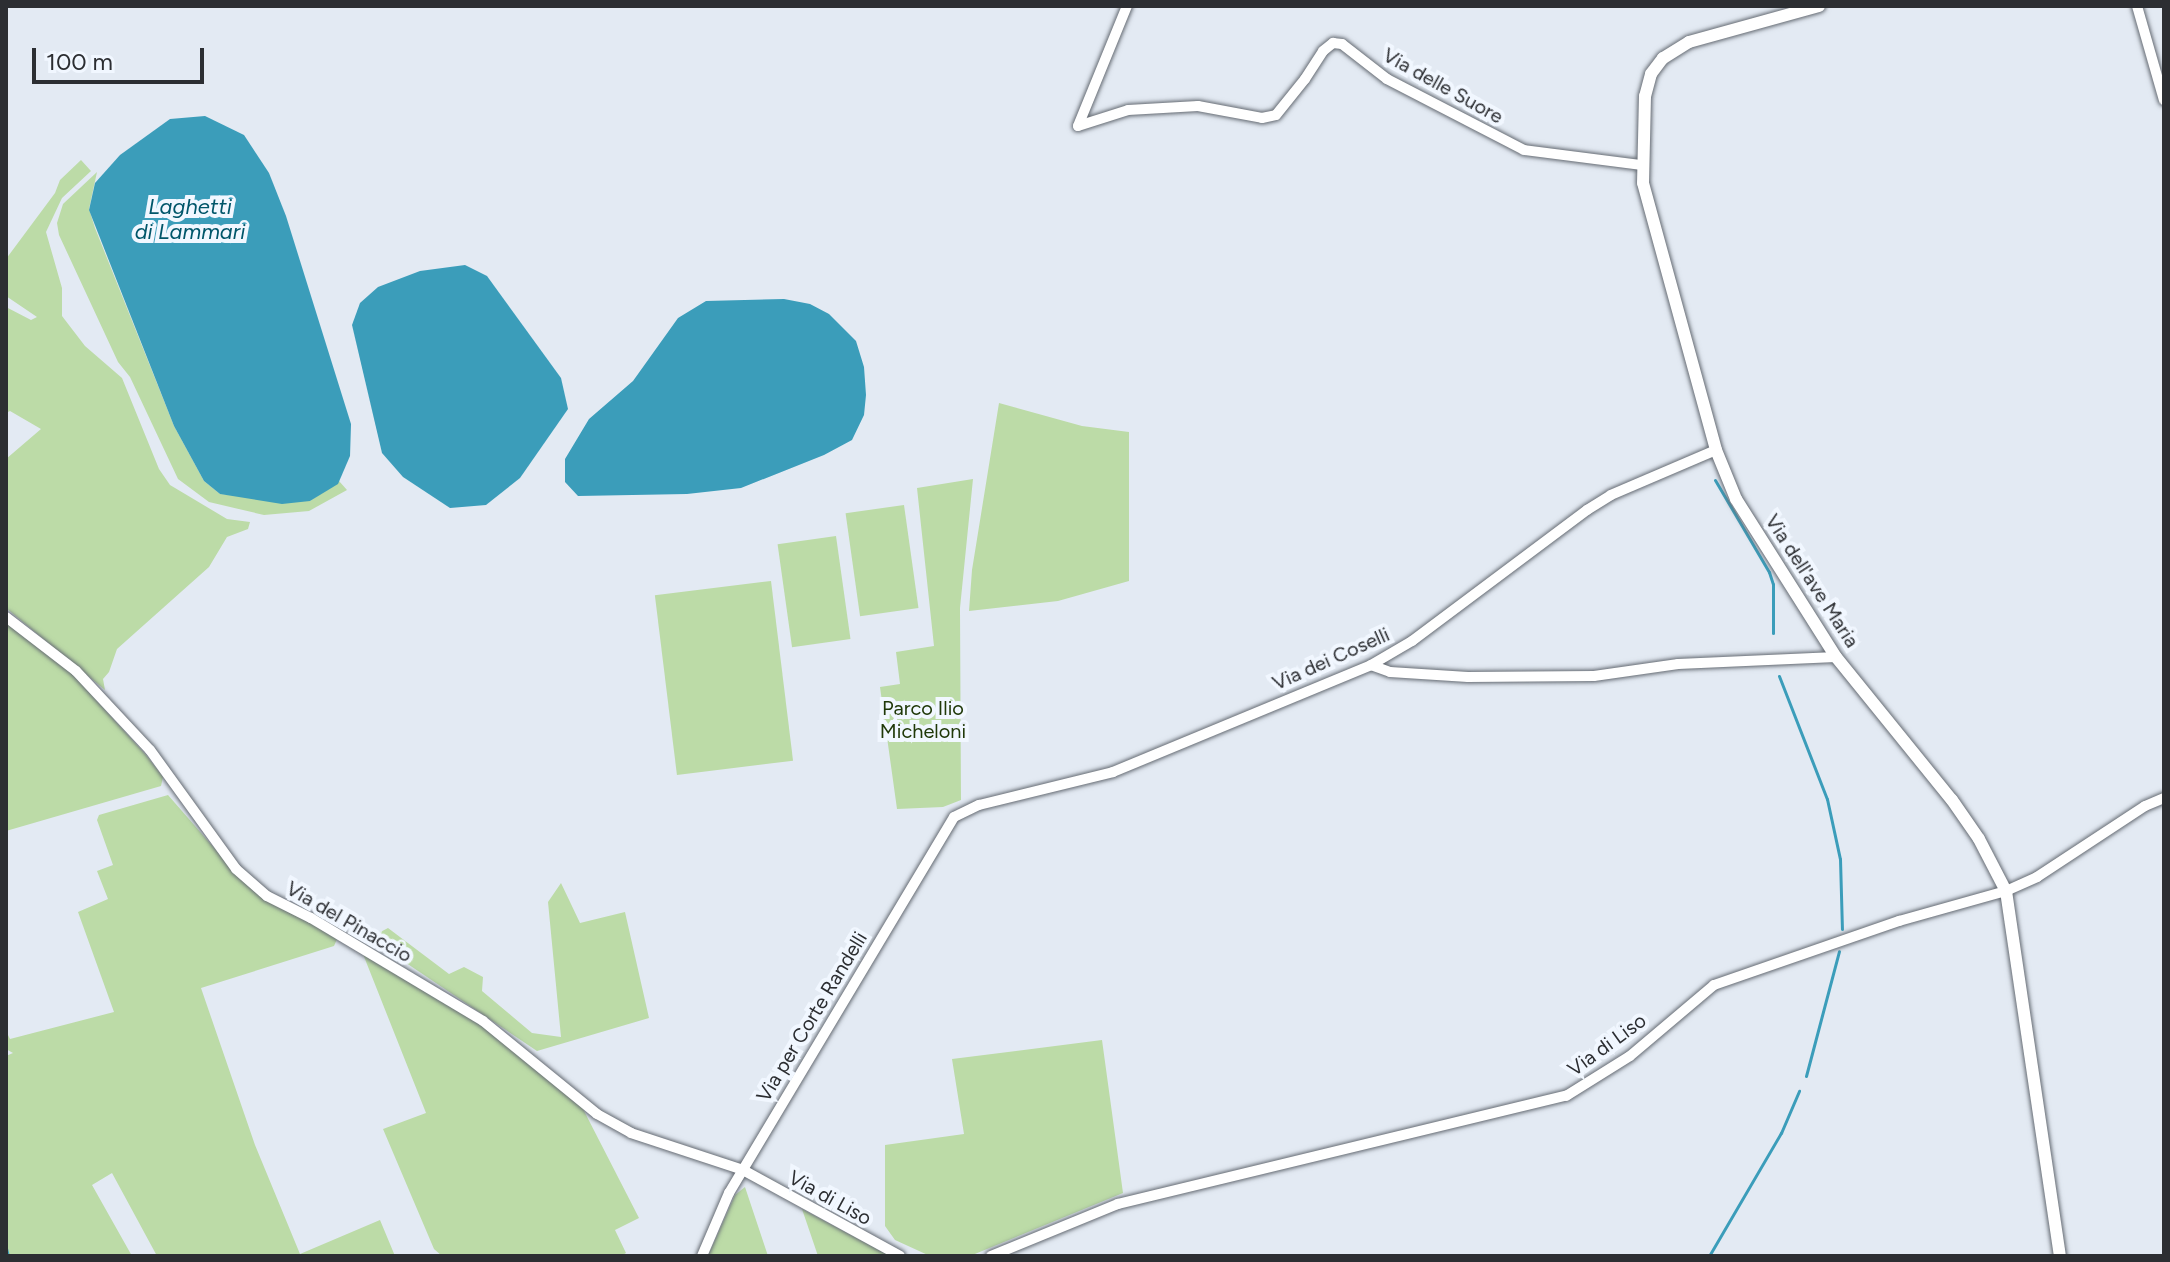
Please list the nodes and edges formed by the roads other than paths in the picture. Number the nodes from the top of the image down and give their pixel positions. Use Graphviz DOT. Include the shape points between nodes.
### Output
graph roads {
  1 [pos="1127,6"];
  2 [pos="1819,6"];
  3 [pos="2137,6"];
  4 [pos="2164,100"];
  5 [pos="1641,165"];
  6 [pos="1716,450"];
  7 [pos="6,617"];
  8 [pos="1836,657"];
  9 [pos="1371,665"];
  10 [pos="2164,800"];
  11 [pos="969,809"];
  12 [pos="2006,891"];
  13 [pos="743,1170"];
  14 [pos="702,1256"];
  15 [pos="900,1256"];
  16 [pos="991,1256"];
  17 [pos="2060,1256"];
  1 -- 5 [label="street, Via delle Suore" via="1078,126 1128,110 1198,106 1262,118 1276,115 1333,43 1342,44 1387,79 1524,150"];
  2 -- 5 [label="street, Via dell'ave Maria" via="1689,42 1663,58 1646,87"];
  3 -- 4 [label="street"];
  5 -- 6 [label="street, Via dell'ave Maria"];
  6 -- 8 [label="street, Via dell'ave Maria" via="1751,525"];
  6 -- 9 [label="street, Via dei Coselli" via="1611,495 1412,641"];
  7 -- 13 [label="street, Via del Pinaccio" via="76,671 150,750 236,869 267,896 483,1021 597,1114 631,1133"];
  8 -- 9 [label="street" via="1678,664 1594,676 1468,677 1390,672"];
  8 -- 12 [label="street, Via dell'ave Maria" via="1952,800"];
  9 -- 11 [label="street, Via dei Coselli" via="1113,772"];
  10 -- 12 [label="street, Via di Liso" via="2145,806 2037,877"];
  11 -- 13 [label="street, Via per Corte Randelli" via="946,827"];
  12 -- 16 [label="street, Via di Liso" via="1899,921 1714,985 1630,1056 1566,1096 1118,1204"];
  12 -- 17 [label="street, Via dell'ave Maria"];
  13 -- 14 [label="street, Via per Corte Randelli"];
  13 -- 15 [label="street, Via di Liso"];
}
